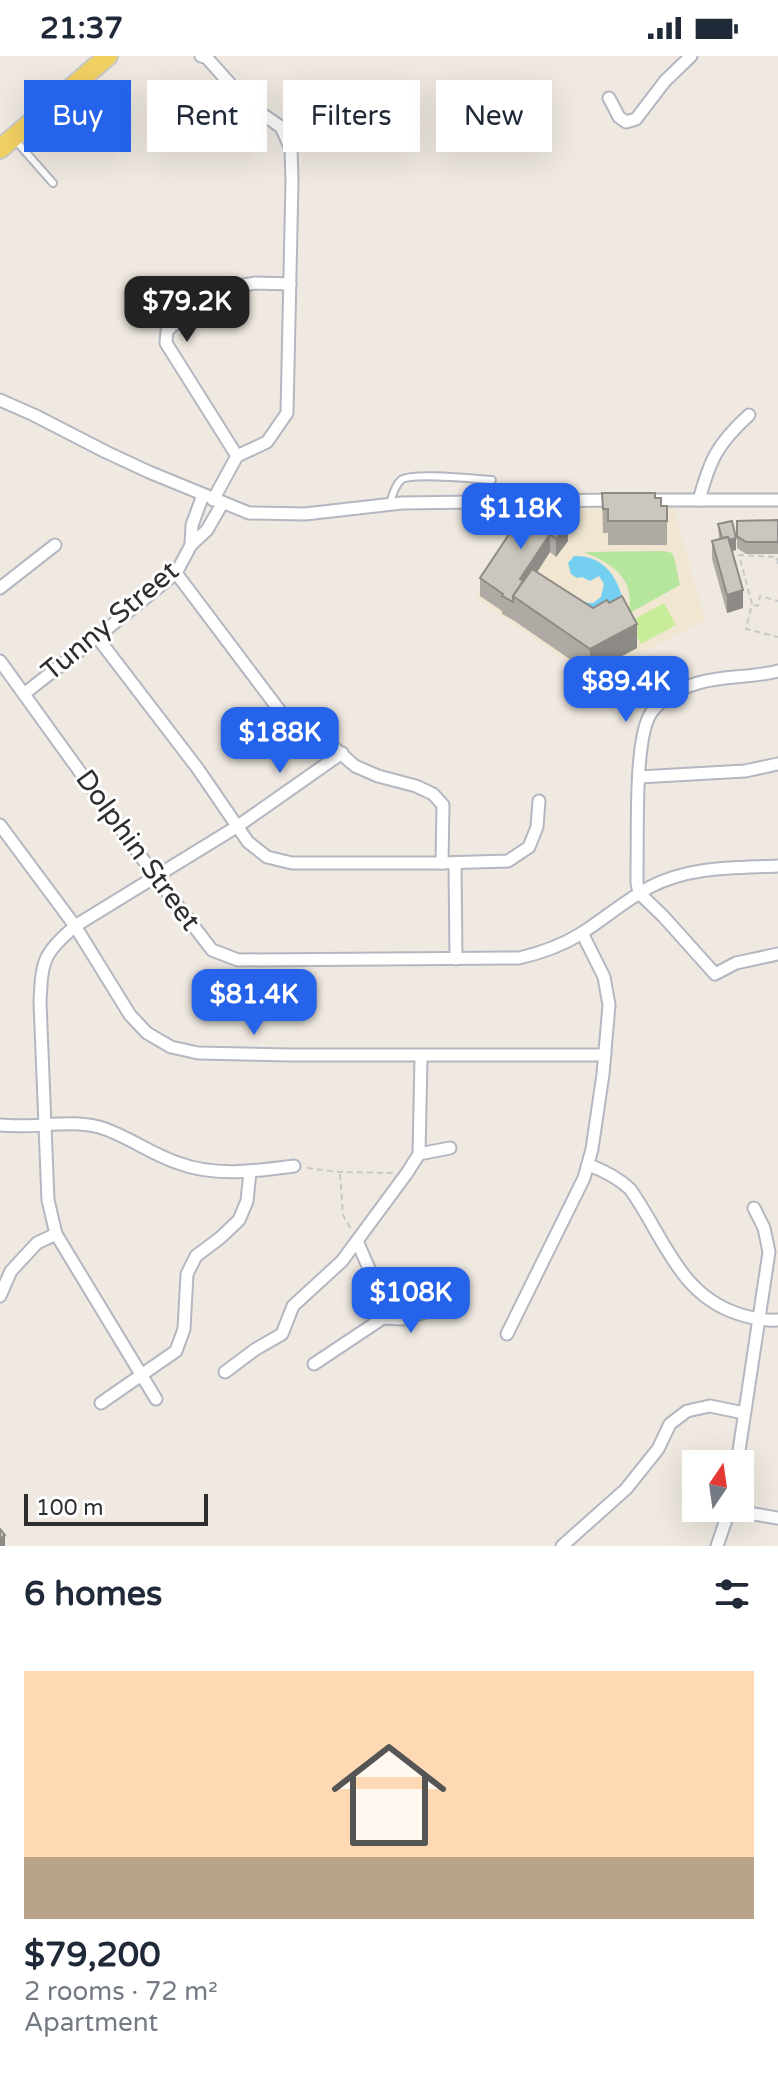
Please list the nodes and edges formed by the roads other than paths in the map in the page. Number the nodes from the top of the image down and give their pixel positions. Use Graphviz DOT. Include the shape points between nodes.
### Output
graph roads {
  1 [pos="108,56"];
  2 [pos="691,56"];
  3 [pos="205,57"];
  4 [pos="609,98"];
  5 [pos="6,143"];
  6 [pos="53,183"];
  7 [pos="290,284"];
  8 [pos="0,400"];
  9 [pos="749,415"];
  10 [pos="237,456"];
  11 [pos="492,480"];
  12 [pos="213,500"];
  13 [pos="699,500"];
  14 [pos="778,500"];
  15 [pos="390,503"];
  16 [pos="55,545"];
  17 [pos="191,545"];
  18 [pos="176,573"];
  19 [pos="0,588"];
  20 [pos="97,637"];
  21 [pos="0,661"];
  22 [pos="778,671"];
  23 [pos="25,693"];
  24 [pos="342,753"];
  25 [pos="778,764"];
  26 [pos="639,777"];
  27 [pos="539,801"];
  28 [pos="0,825"];
  29 [pos="238,826"];
  30 [pos="442,863"];
  31 [pos="455,863"];
  32 [pos="778,866"];
  33 [pos="155,876"];
  34 [pos="639,893"];
  35 [pos="75,926"];
  36 [pos="582,933"];
  37 [pos="778,954"];
  38 [pos="456,959"];
  39 [pos="605,1055"];
  40 [pos="421,1057"];
  41 [pos="0,1125"];
  42 [pos="44,1126"];
  43 [pos="450,1148"];
  44 [pos="419,1154"];
  45 [pos="589,1165"];
  46 [pos="294,1166"];
  47 [pos="250,1172"];
  48 [pos="754,1208"];
  49 [pos="56,1234"];
  50 [pos="357,1241"];
  51 [pos="774,1252"];
  52 [pos="0,1296"];
  53 [pos="432,1310"];
  54 [pos="383,1318"];
  55 [pos="760,1320"];
  56 [pos="778,1320"];
  57 [pos="507,1334"];
  58 [pos="314,1364"];
  59 [pos="225,1372"];
  60 [pos="141,1375"];
  61 [pos="156,1399"];
  62 [pos="101,1403"];
  63 [pos="744,1413"];
  64 [pos="739,1450"];
  65 [pos="754,1514"];
  66 [pos="778,1518"];
  67 [pos="725,1522"];
  68 [pos="562,1546"];
  69 [pos="717,1546"];
  1 -- 5 [label="main road"];
  2 -- 4 [label="street" via="636,119 626,122 619,117"];
  3 -- 7 [label="street" via="249,105 281,127 291,149"];
  5 -- 6 [label="lane"];
  7 -- 10 [label="street" via="287,413 267,442"];
  7 -- 10 [label="street" via="238,286 172,326 165,337"];
  8 -- 12 [label="street"];
  9 -- 13 [label="street" via="717,450"];
  10 -- 12 [label="street"];
  11 -- 15 [label="lane" via="405,478"];
  12 -- 15 [label="street" via="267,515"];
  12 -- 17 [label="street, Tunny Street" via="207,530"];
  12 -- 17 [label="street, Tunny Street" via="192,525"];
  13 -- 14 [label="street"];
  13 -- 15 [label="street"];
  16 -- 19 [label="street"];
  17 -- 18 [label="street, Tunny Street"];
  18 -- 20 [label="street, Tunny Street"];
  18 -- 24 [label="street" via="286,719"];
  20 -- 23 [label="street, Tunny Street"];
  20 -- 29 [label="street"];
  21 -- 23 [label="street, Dolphin Street"];
  22 -- 26 [label="street" via="718,678 665,698 644,728"];
  23 -- 33 [label="street, Dolphin Street"];
  24 -- 29 [label="street"];
  24 -- 30 [label="street" via="355,766 416,786 443,805"];
  25 -- 26 [label="street"];
  26 -- 34 [label="street"];
  27 -- 31 [label="street" via="529,847 508,861"];
  28 -- 35 [label="street"];
  29 -- 30 [label="street" via="267,857 292,863"];
  29 -- 33 [label="street"];
  30 -- 31 [label="street"];
  31 -- 38 [label="street"];
  32 -- 34 [label="street, Dolphin Street" via="705,869"];
  33 -- 35 [label="street"];
  33 -- 38 [label="street, Dolphin Street" via="212,950 238,960"];
  34 -- 36 [label="street, Dolphin Street"];
  34 -- 37 [label="street" via="715,974 736,963"];
  35 -- 40 [label="street" via="130,1015 171,1047 198,1053"];
  35 -- 42 [label="street" via="51,948 41,969"];
  36 -- 38 [label="street, Dolphin Street" via="531,956"];
  36 -- 39 [label="street" via="608,991"];
  39 -- 40 [label="street"];
  39 -- 45 [label="street"];
  40 -- 44 [label="street"];
  41 -- 42 [label="street"];
  42 -- 47 [label="street" via="99,1127 180,1165"];
  42 -- 49 [label="street" via="48,1200"];
  43 -- 44 [label="street"];
  44 -- 50 [label="street"];
  45 -- 55 [label="street" via="630,1189 691,1286 714,1304"];
  45 -- 57 [label="street"];
  46 -- 47 [label="street"];
  47 -- 60 [label="street" via="239,1220 196,1256 187,1274 184,1329 176,1351"];
  48 -- 51 [label="street"];
  49 -- 52 [label="street" via="37,1243 11,1271"];
  49 -- 60 [label="street"];
  50 -- 54 [label="street" via="388,1312"];
  50 -- 59 [label="street" via="293,1306 282,1334"];
  51 -- 55 [label="street"];
  53 -- 54 [label="street" via="402,1319"];
  54 -- 58 [label="street"];
  55 -- 56 [label="street"];
  55 -- 63 [label="street"];
  60 -- 61 [label="street"];
  60 -- 62 [label="street"];
  63 -- 64 [label="street"];
  63 -- 68 [label="street" via="710,1406 687,1411 670,1424 658,1449 626,1489"];
  65 -- 66 [label="street"];
  67 -- 69 [label="street"];
}
